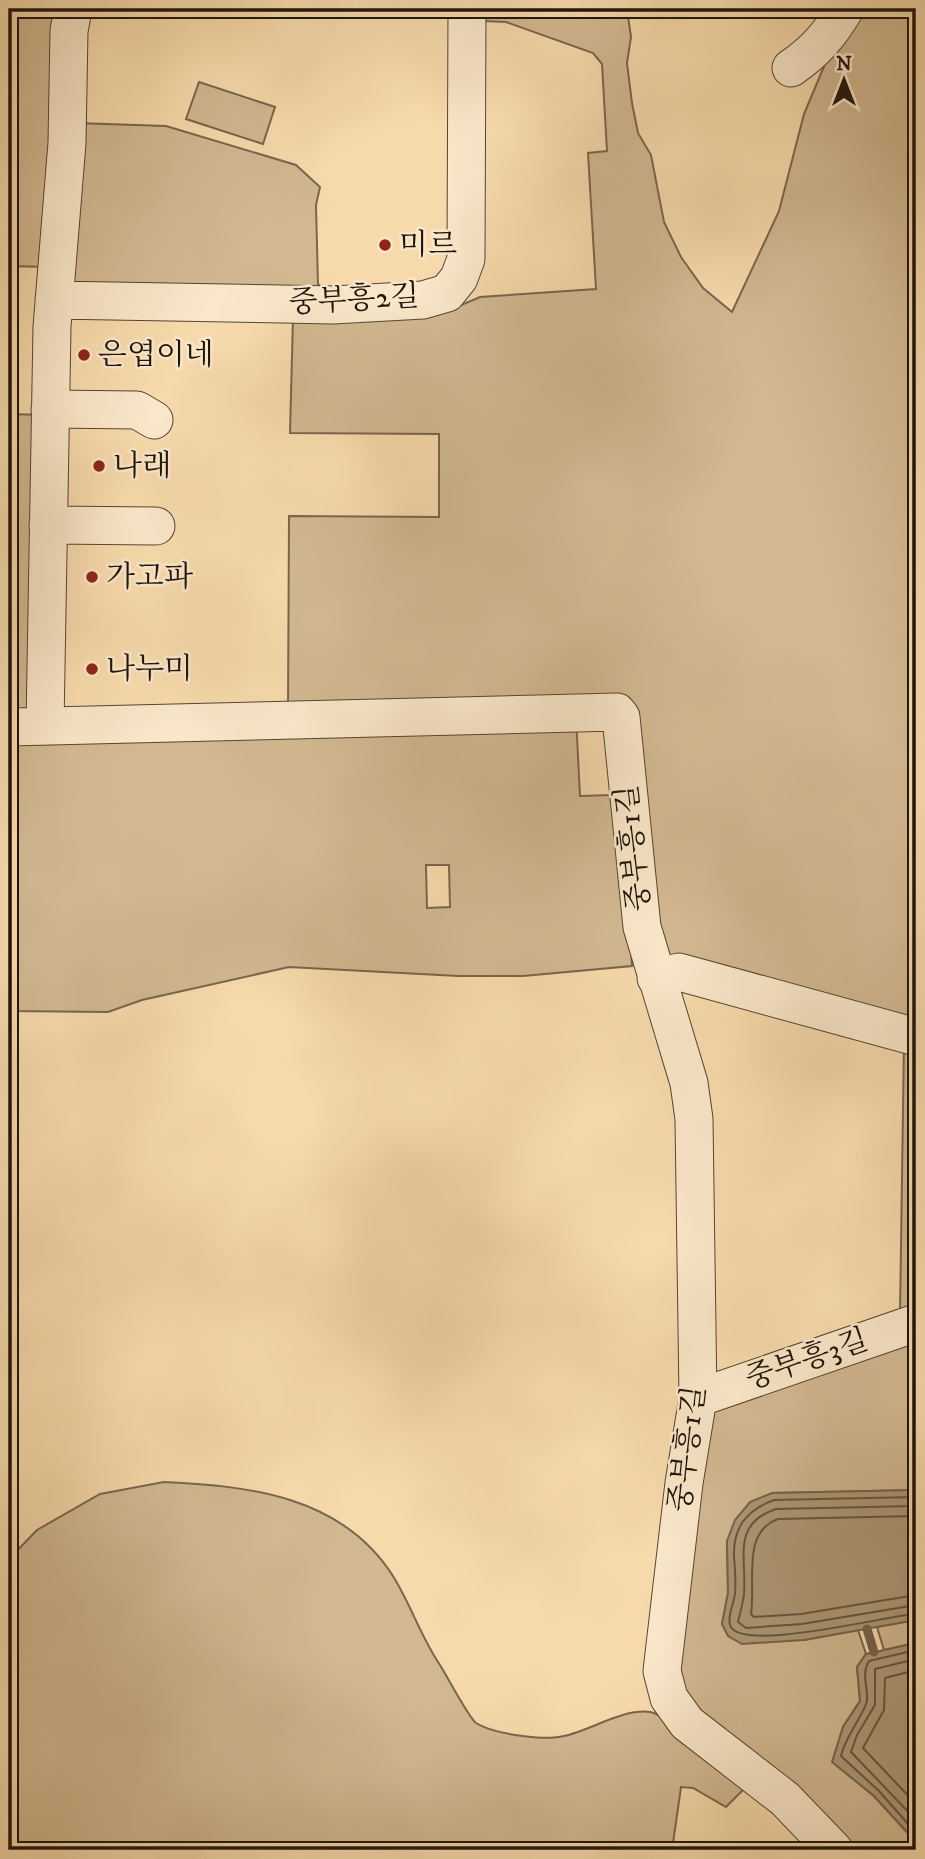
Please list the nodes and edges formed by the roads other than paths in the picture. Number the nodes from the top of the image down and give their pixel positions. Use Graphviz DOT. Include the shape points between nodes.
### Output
graph roads {
  1 [pos="73,9"];
  2 [pos="467,9"];
  3 [pos="845,9"];
  4 [pos="791,68"];
  5 [pos="54,300"];
  6 [pos="50,409"];
  7 [pos="154,420"];
  8 [pos="48,525"];
  9 [pos="156,526"];
  10 [pos="44,725"];
  11 [pos="9,727"];
  12 [pos="656,978"];
  13 [pos="916,1037"];
  14 [pos="916,1323"];
  15 [pos="698,1398"];
  16 [pos="834,1850"];
  1 -- 5 [label="lane"];
  2 -- 5 [label="lane, 중부흥2길" via="466,259 447,293 423,300 333,305"];
  3 -- 4 [label="lane" via="830,35"];
  5 -- 6 [label="lane"];
  6 -- 7 [label="lane" via="136,410"];
  6 -- 8 [label="lane"];
  8 -- 9 [label="lane"];
  8 -- 10 [label="lane"];
  10 -- 11 [label="lane"];
  10 -- 12 [label="lane, 중부흥1길" via="617,712 637,894"];
  12 -- 13 [label="lane" via="679,972"];
  12 -- 15 [label="lane, 중부흥1길" via="689,1083 694,1119"];
  14 -- 15 [label="lane, 중부흥3길"];
  15 -- 16 [label="lane, 중부흥1길" via="663,1643 662,1671 669,1698 687,1723 785,1799"];
}
